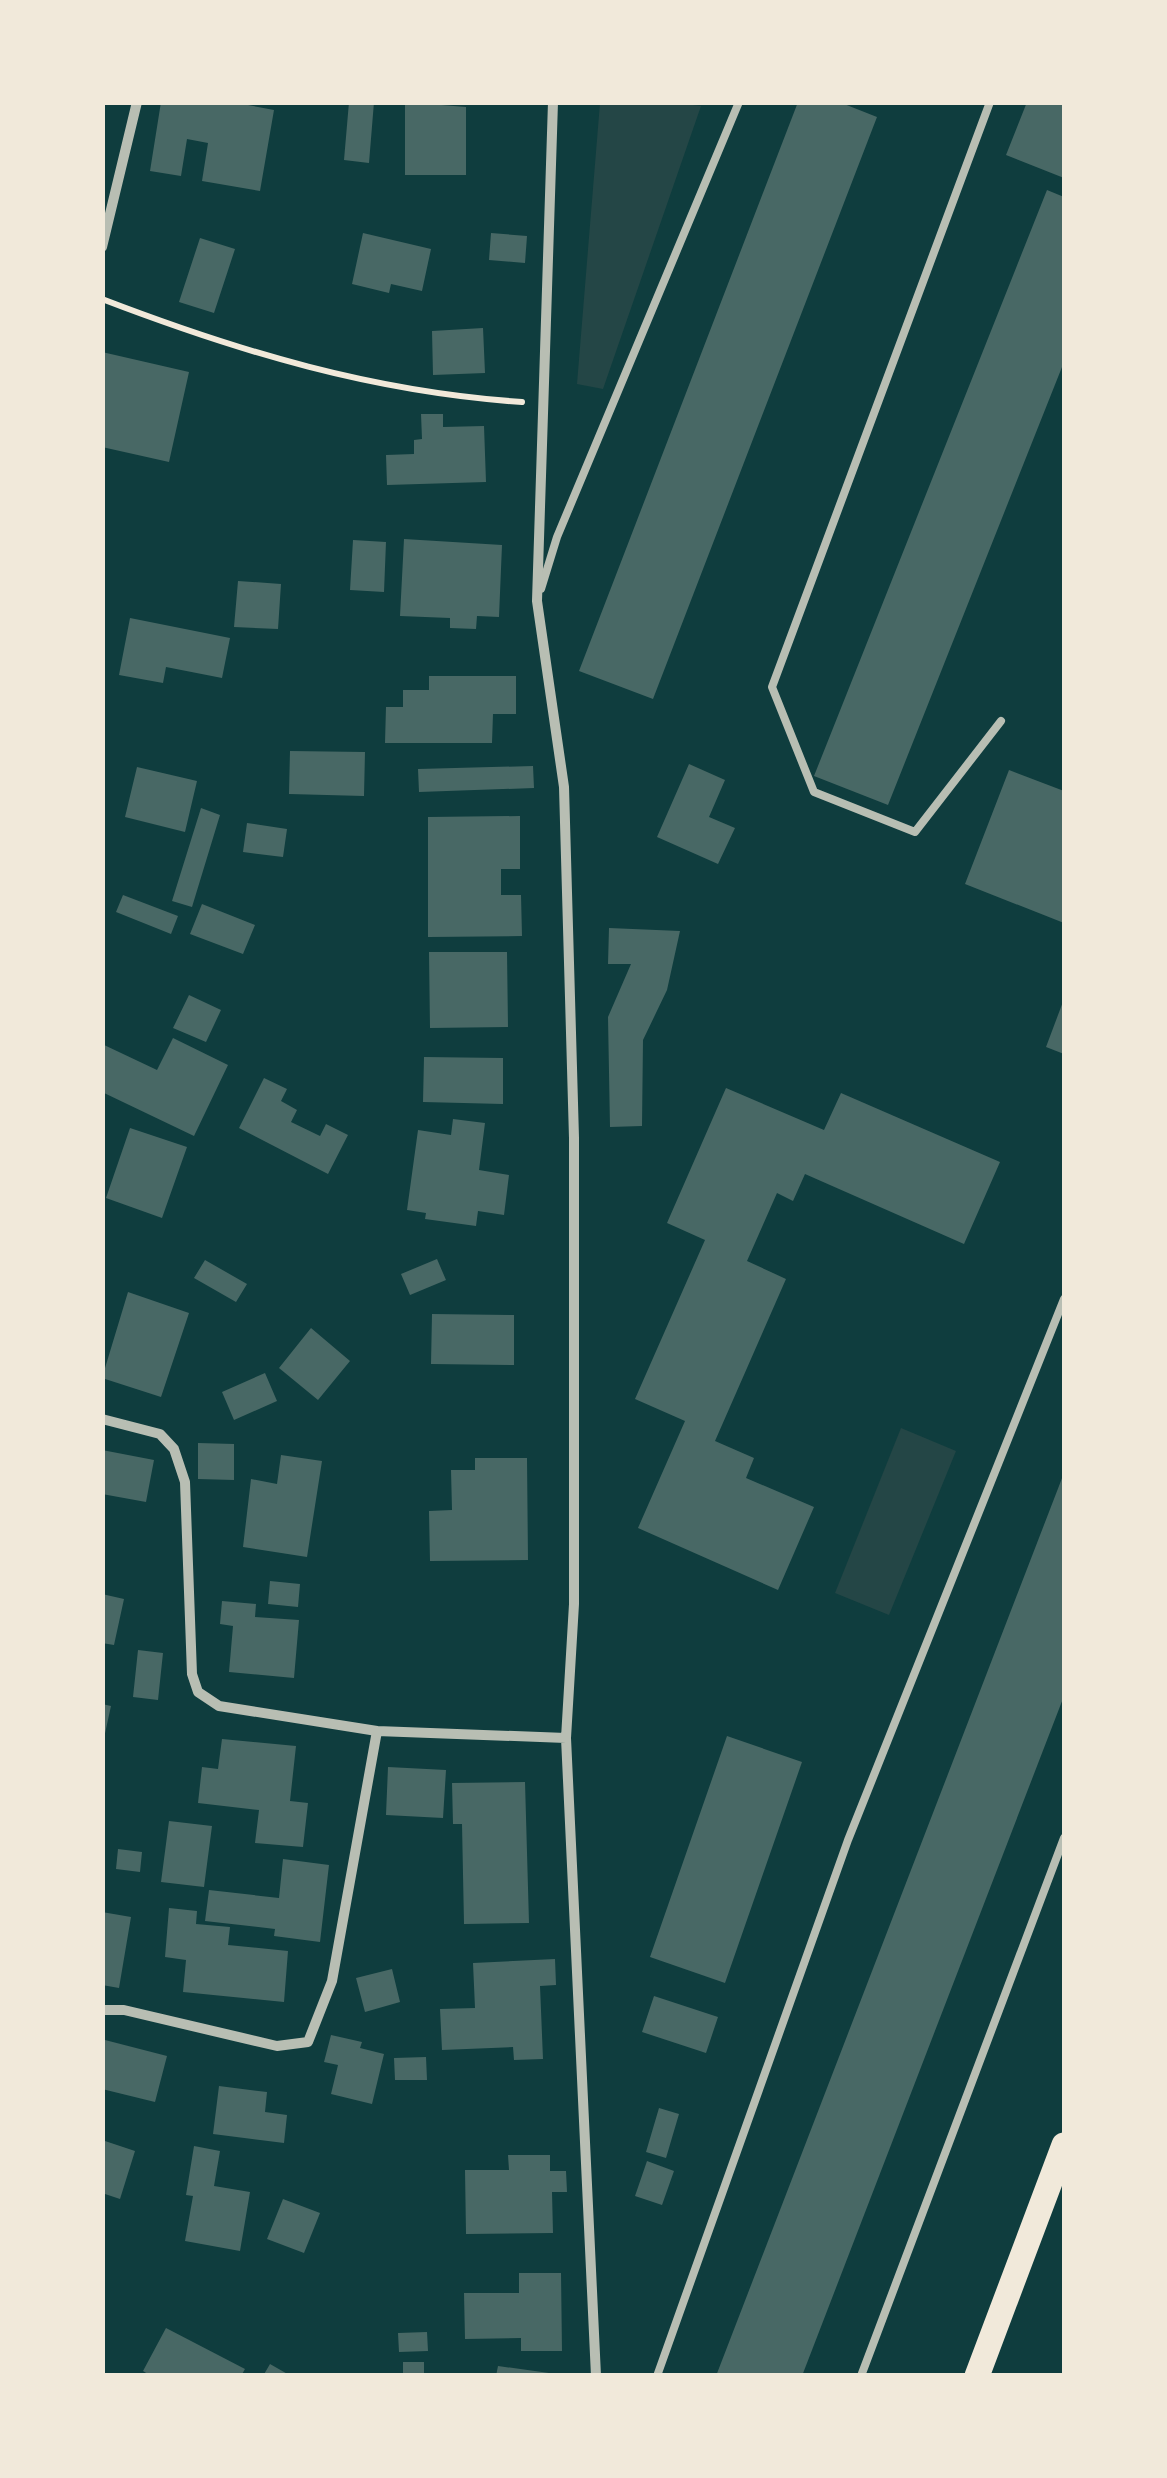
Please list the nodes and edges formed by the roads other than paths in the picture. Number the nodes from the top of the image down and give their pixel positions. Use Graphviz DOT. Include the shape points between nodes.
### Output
graph roads {
  1 [pos="136,102"];
  2 [pos="553,102"];
  3 [pos="739,102"];
  4 [pos="990,102"];
  5 [pos="102,247"];
  6 [pos="537,601"];
  7 [pos="1001,721"];
  8 [pos="1064,1299"];
  9 [pos="102,1419"];
  10 [pos="376,1731"];
  11 [pos="566,1738"];
  12 [pos="1064,1838"];
  13 [pos="102,2010"];
  14 [pos="1064,2145"];
  15 [pos="596,2376"];
  16 [pos="657,2376"];
  17 [pos="860,2376"];
  18 [pos="977,2376"];
  1 -- 5 [label="street"];
  2 -- 6 [label="street"];
  3 -- 6 [label="lane" via="557,537"];
  4 -- 7 [label="lane" via="772,687 814,792 915,832"];
  6 -- 11 [label="street" via="564,787 574,1138 574,1604"];
  8 -- 16 [label="lane" via="848,1840"];
  9 -- 10 [label="street" via="160,1434 174,1449 185,1482 198,1692 219,1706"];
  10 -- 11 [label="street"];
  10 -- 13 [label="street" via="332,1982 308,2042 277,2046"];
  11 -- 15 [label="street"];
  12 -- 17 [label="lane"];
  14 -- 18 [label="main road"];
}
